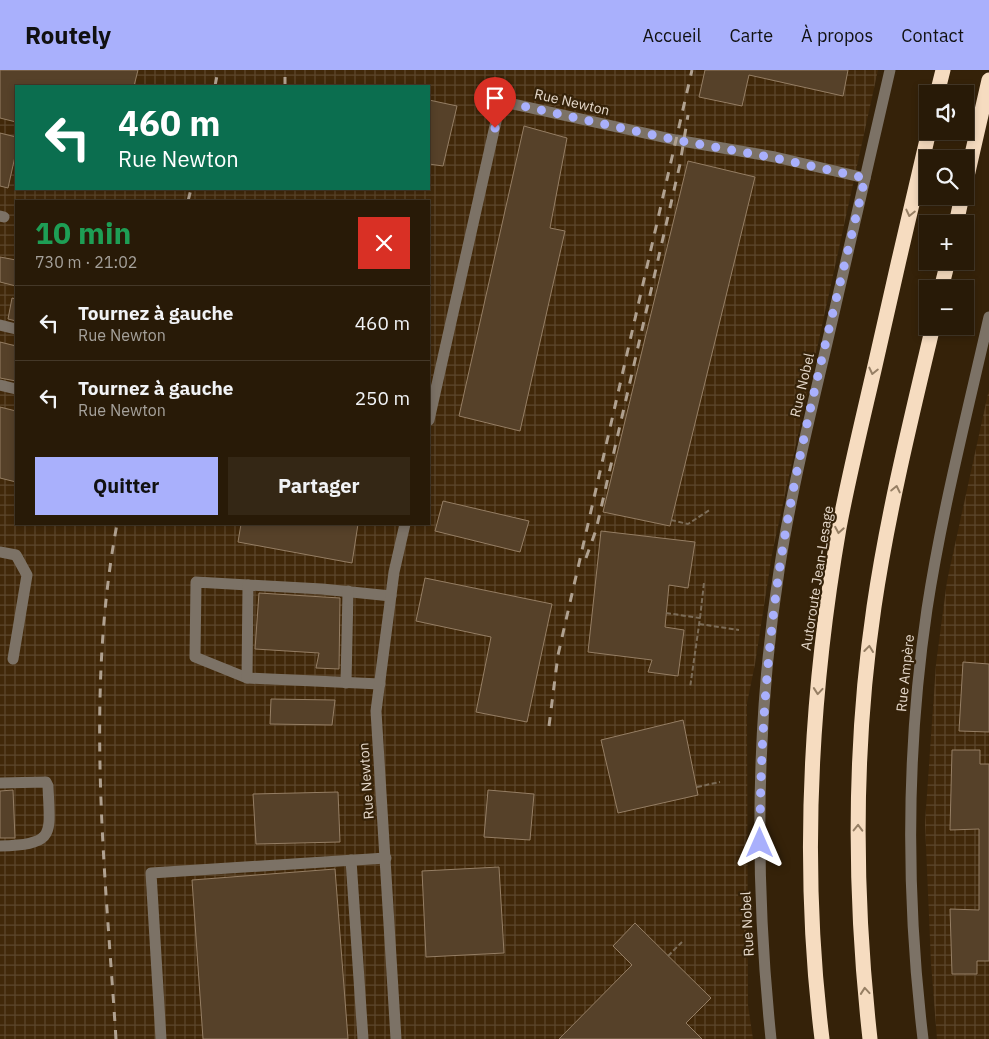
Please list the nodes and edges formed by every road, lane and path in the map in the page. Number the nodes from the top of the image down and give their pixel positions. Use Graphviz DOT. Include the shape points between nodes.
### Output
graph roads {
  1 [pos="890,70"];
  2 [pos="943,70"];
  3 [pos="989,80"];
  4 [pos="939,85"];
  5 [pos="926,140"];
  6 [pos="973,150"];
  7 [pos="865,178"];
  8 [pos="989,317"];
  9 [pos="0,325"];
  10 [pos="15,328"];
  11 [pos="931,335"];
  12 [pos="0,385"];
  13 [pos="15,389"];
  14 [pos="430,416"];
  15 [pos="711,509"];
  16 [pos="671,520"];
  17 [pos="405,525"];
  18 [pos="0,552"];
  19 [pos="704,583"];
  20 [pos="248,585"];
  21 [pos="348,591"];
  22 [pos="391,596"];
  23 [pos="666,613"];
  24 [pos="700,618"];
  25 [pos="699,624"];
  26 [pos="739,630"];
  27 [pos="13,659"];
  28 [pos="246,678"];
  29 [pos="346,683"];
  30 [pos="380,684"];
  31 [pos="690,688"];
  32 [pos="0,782"];
  33 [pos="720,782"];
  34 [pos="697,787"];
  35 [pos="0,846"];
  36 [pos="386,858"];
  37 [pos="351,860"];
  38 [pos="682,942"];
  39 [pos="668,956"];
  40 [pos="161,1039"];
  41 [pos="363,1039"];
  42 [pos="396,1039"];
  43 [pos="771,1039"];
  44 [pos="822,1039"];
  45 [pos="870,1039"];
  46 [pos="923,1039"];
  1 -- 7 [label="street, Rue Nobel"];
  2 -- 4 [label="highway"];
  3 -- 6 [label="highway"];
  5 -- 44 [label="highway, Autoroute Jean-Lesage, one-way" via="846,492 821,658 814,734 811,845 814,944"];
  7 -- 14 [label="street, Rue Newton" via="509,103 499,108"];
  7 -- 43 [label="street, Rue Nobel" via="797,476 772,626 764,722 760,843 763,950"];
  8 -- 46 [label="street, Rue Ampère" via="941,532 918,688 912,775 911,876"];
  9 -- 10 [label="street"];
  45 -- 11 [label="highway, one-way" via="858,883 862,710 882,555"];
  12 -- 13 [label="street"];
  15 -- 16 [label="path" via="688,524"];
  17 -- 22 [label="street, Rue Newton"];
  18 -- 27 [label="street" via="16,555 27,575"];
  19 -- 24 [label="path"];
  20 -- 21 [label="street"];
  20 -- 28 [label="street"];
  20 -- 28 [label="street" via="196,582 195,656"];
  21 -- 22 [label="street"];
  21 -- 29 [label="street"];
  22 -- 30 [label="street, Rue Newton"];
  23 -- 24 [label="path"];
  24 -- 25 [label="path"];
  25 -- 26 [label="path"];
  25 -- 31 [label="path"];
  28 -- 29 [label="street"];
  29 -- 30 [label="street"];
  30 -- 36 [label="street, Rue Newton" via="376,711"];
  32 -- 35 [label="street" via="46,782 50,829 46,836 30,844"];
  33 -- 34 [label="path"];
  36 -- 37 [label="street"];
  36 -- 42 [label="street, Rue Newton"];
  37 -- 40 [label="street" via="151,873"];
  37 -- 41 [label="street"];
  38 -- 39 [label="path"];
}
